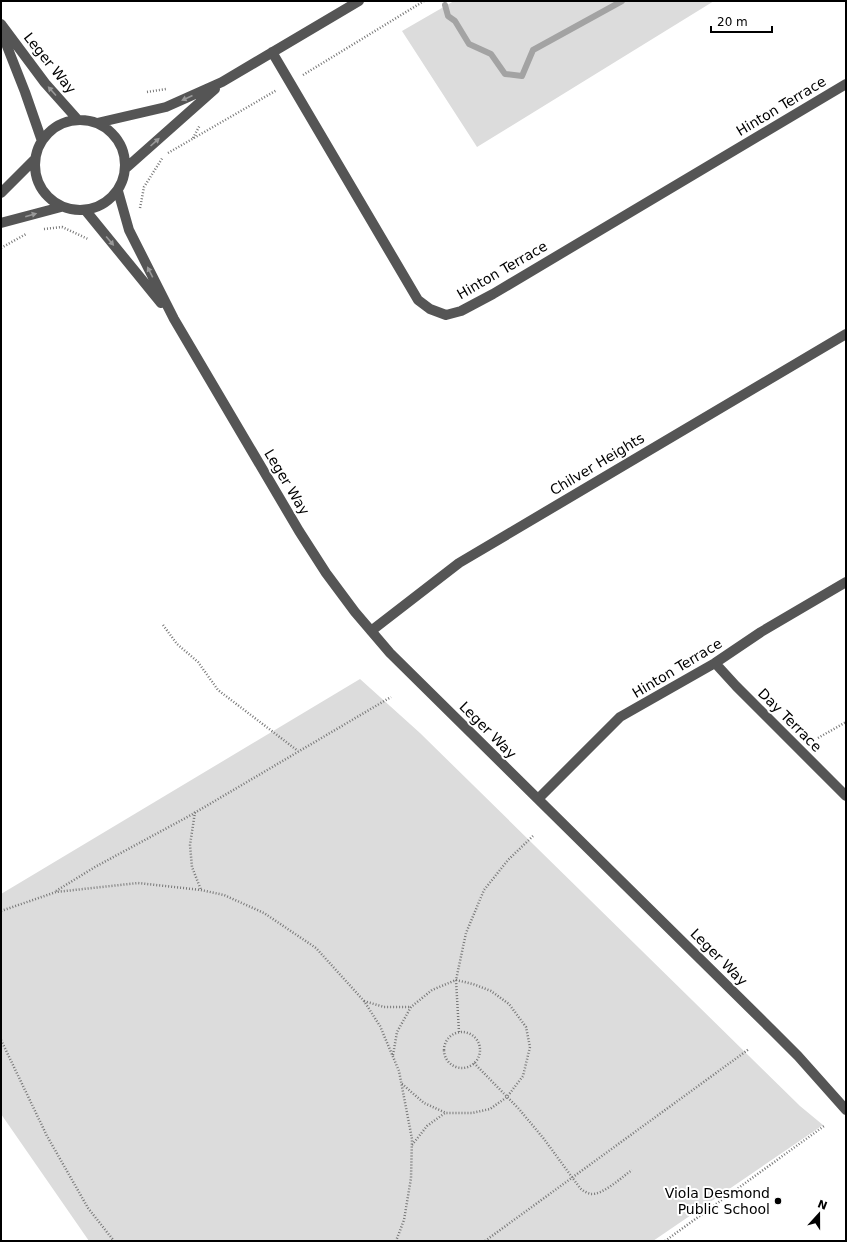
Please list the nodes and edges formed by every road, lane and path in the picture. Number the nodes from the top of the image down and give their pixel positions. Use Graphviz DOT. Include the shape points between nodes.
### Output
graph roads {
  1 [pos="359,1"];
  2 [pos="424,1"];
  3 [pos="1,24"];
  4 [pos="1,30"];
  5 [pos="272,52"];
  6 [pos="309,71"];
  7 [pos="222,82"];
  8 [pos="846,84"];
  9 [pos="270,94"];
  10 [pos="78,120"];
  11 [pos="97,123"];
  12 [pos="42,141"];
  13 [pos="35,159"];
  14 [pos="126,168"];
  15 [pos="118,191"];
  16 [pos="1,193"];
  17 [pos="61,207"];
  18 [pos="139,210"];
  19 [pos="86,211"];
  20 [pos="1,224"];
  21 [pos="32,230"];
  22 [pos="39,230"];
  23 [pos="94,242"];
  24 [pos="1,248"];
  25 [pos="174,319"];
  26 [pos="846,334"];
  27 [pos="846,582"];
  28 [pos="163,625"];
  29 [pos="371,631"];
  30 [pos="715,663"];
  31 [pos="391,697"];
  32 [pos="846,722"];
  33 [pos="818,738"];
  34 [pos="298,751"];
  35 [pos="846,796"];
  36 [pos="538,799"];
  37 [pos="196,812"];
  38 [pos="533,836"];
  39 [pos="202,890"];
  40 [pos="56,892"];
  41 [pos="1,910"];
  42 [pos="456,980"];
  43 [pos="364,1001"];
  44 [pos="410,1007"];
  45 [pos="459,1032"];
  46 [pos="1,1040"];
  47 [pos="749,1049"];
  48 [pos="393,1056"];
  49 [pos="474,1063"];
  50 [pos="401,1083"];
  51 [pos="507,1097"];
  52 [pos="846,1110"];
  53 [pos="446,1113"];
  54 [pos="824,1126"];
  55 [pos="412,1145"];
  56 [pos="632,1170"];
  57 [pos="572,1178"];
  58 [pos="114,1241"];
  59 [pos="396,1241"];
  60 [pos="485,1241"];
  61 [pos="665,1241"];
  1 -- 5 [label="street"];
  2 -- 6 [label="path"];
  10 -- 3 [label="street, Leger Way, one-way" via="45,83"];
  4 -- 12 [label="street, Leger Way"];
  5 -- 7 [label="street"];
  5 -- 8 [label="street, Hinton Terrace" via="418,300 430,309 446,315 493,294"];
  7 -- 11 [label="street, one-way" via="166,107"];
  14 -- 7 [label="street, one-way"];
  9 -- 18 [label="path" via="164,155 144,187"];
  10 -- 11 [label="street"];
  10 -- 12 [label="street" via="64,123 52,130"];
  11 -- 14 [label="street" via="109,130 119,141 125,154"];
  12 -- 13 [label="street"];
  13 -- 16 [label="street"];
  13 -- 17 [label="street" via="35,173 40,187"];
  14 -- 15 [label="street"];
  15 -- 19 [label="street" via="109,201"];
  25 -- 15 [label="street, Leger Way, one-way" via="129,230"];
  17 -- 19 [label="street"];
  20 -- 17 [label="street, one-way"];
  19 -- 25 [label="street, Leger Way, one-way"];
  21 -- 24 [label="path"];
  22 -- 23 [label="path" via="62,227"];
  25 -- 29 [label="street, Leger Way" via="299,531 326,573"];
  26 -- 29 [label="street, Chilver Heights" via="459,563"];
  27 -- 30 [label="street, Hinton Terrace" via="761,632"];
  28 -- 34 [label="path" via="177,644 198,662 218,690"];
  29 -- 36 [label="street, Leger Way" via="390,653"];
  30 -- 35 [label="street, Day Terrace"];
  30 -- 36 [label="street, Hinton Terrace" via="620,717"];
  31 -- 34 [label="path"];
  32 -- 33 [label="path"];
  34 -- 37 [label="path"];
  36 -- 52 [label="street, Leger Way" via="798,1056"];
  37 -- 39 [label="path" via="190,845 192,867"];
  37 -- 40 [label="path" via="95,867"];
  38 -- 42 [label="path" via="508,860 484,890 466,933"];
  39 -- 40 [label="path" via="138,883"];
  39 -- 43 [label="path" via="224,895 264,913 316,948"];
  40 -- 41 [label="path"];
  42 -- 44 [label="path" via="432,990"];
  42 -- 45 [label="path"];
  42 -- 51 [label="path" via="492,991 510,1004 526,1027 530,1047 524,1076"];
  43 -- 44 [label="path" via="384,1007"];
  43 -- 48 [label="path" via="380,1026"];
  44 -- 48 [label="path" via="397,1032"];
  45 -- 49 [label="path" via="470,1034 478,1042 480,1053"];
  45 -- 49 [label="path" via="446,1041 445,1058 448,1063 459,1068"];
  46 -- 58 [label="path" via="47,1136 88,1208"];
  47 -- 57 [label="path"];
  48 -- 50 [label="path"];
  49 -- 51 [label="path"];
  50 -- 53 [label="path" via="424,1103"];
  50 -- 55 [label="path"];
  51 -- 53 [label="path" via="490,1109 472,1113"];
  51 -- 57 [label="path" via="544,1139"];
  53 -- 55 [label="path" via="428,1126"];
  54 -- 61 [label="path"];
  55 -- 59 [label="path" via="411,1178 404,1220"];
  56 -- 57 [label="path" via="604,1190 591,1194 580,1188"];
  57 -- 60 [label="path"];
}
